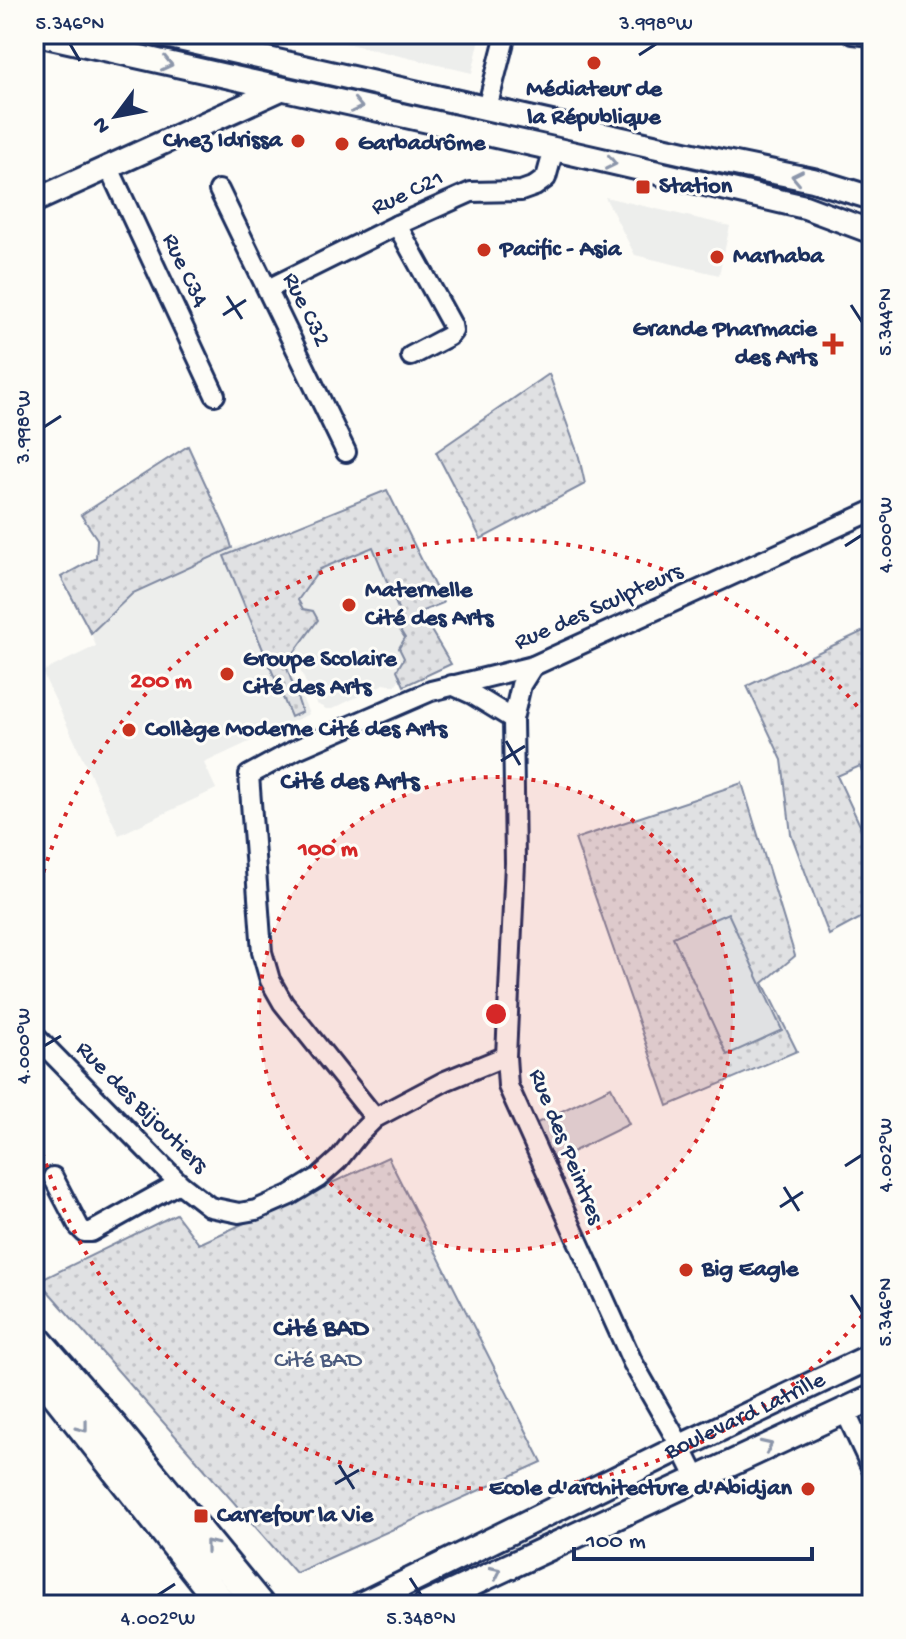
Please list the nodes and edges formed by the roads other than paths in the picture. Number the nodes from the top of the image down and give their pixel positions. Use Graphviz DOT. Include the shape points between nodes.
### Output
graph roads {
  1 [pos="37,34"];
  2 [pos="157,34"];
  3 [pos="506,34"];
  4 [pos="853,34"];
  5 [pos="872,36"];
  6 [pos="286,63"];
  7 [pos="281,89"];
  8 [pos="487,108"];
  9 [pos="554,149"];
  10 [pos="109,168"];
  11 [pos="219,190"];
  12 [pos="872,198"];
  13 [pos="34,201"];
  14 [pos="397,225"];
  15 [pos="872,232"];
  16 [pos="268,289"];
  17 [pos="411,356"];
  18 [pos="215,395"];
  19 [pos="346,452"];
  20 [pos="872,511"];
  21 [pos="533,666"];
  22 [pos="452,685"];
  23 [pos="513,719"];
  24 [pos="34,1035"];
  25 [pos="506,1056"];
  26 [pos="375,1118"];
  27 [pos="53,1177"];
  28 [pos="179,1183"];
  29 [pos="34,1337"];
  30 [pos="872,1356"];
  31 [pos="34,1366"];
  32 [pos="872,1398"];
  33 [pos="845,1411"];
  34 [pos="681,1447"];
  35 [pos="872,1469"];
  36 [pos="697,1479"];
  37 [pos="406,1595"];
  38 [pos="216,1601"];
  39 [pos="259,1605"];
  40 [pos="361,1605"];
  41 [pos="426,1605"];
  1 -- 7 [label="street, one-way"];
  2 -- 6 [label="street"];
  3 -- 8 [label="street"];
  4 -- 5 [label="street"];
  6 -- 7 [label="street"];
  6 -- 8 [label="street"];
  7 -- 9 [label="street, one-way"];
  7 -- 10 [label="street"];
  12 -- 8 [label="street, one-way" via="813,180"];
  9 -- 14 [label="street, Rue C21" via="546,178 535,186 471,192"];
  9 -- 15 [label="street, one-way" via="805,207"];
  10 -- 13 [label="street"];
  10 -- 18 [label="street, Rue C34"];
  11 -- 16 [label="street, Rue C32"];
  14 -- 16 [label="street, Rue C21"];
  14 -- 17 [label="street" via="453,331"];
  16 -- 19 [label="street, Rue C32"];
  20 -- 21 [label="street, Rue des Sculpteurs"];
  21 -- 22 [label="street, Rue des Sculpteurs"];
  21 -- 23 [label="street, Rue des Peintres" via="521,685"];
  22 -- 23 [label="street"];
  22 -- 26 [label="street, Rue des Sculpteurs" via="297,749 249,775 262,952 270,980"];
  23 -- 25 [label="street, Rue des Peintres" via="515,863"];
  24 -- 28 [label="street, Rue des Bijoutiers"];
  25 -- 26 [label="street, Rue des Bijoutiers"];
  25 -- 34 [label="street, Rue des Peintres" via="508,1086 538,1156 633,1363"];
  26 -- 28 [label="street, Rue des Bijoutiers" via="318,1178 256,1210 239,1213 210,1207"];
  27 -- 28 [label="street" via="84,1232"];
  39 -- 29 [label="main road, one-way"];
  30 -- 34 [label="main road, Boulevard Latrille"];
  31 -- 38 [label="main road, one-way"];
  32 -- 33 [label="main road, Boulevard Latrille"];
  33 -- 35 [label="street"];
  36 -- 33 [label="main road, Boulevard Latrille, one-way"];
  34 -- 36 [label="street, Rue des Peintres"];
  34 -- 37 [label="main road, Boulevard Latrille"];
  41 -- 36 [label="main road, Boulevard Latrille, one-way"];
  37 -- 40 [label="main road, Boulevard Latrille"];
}
